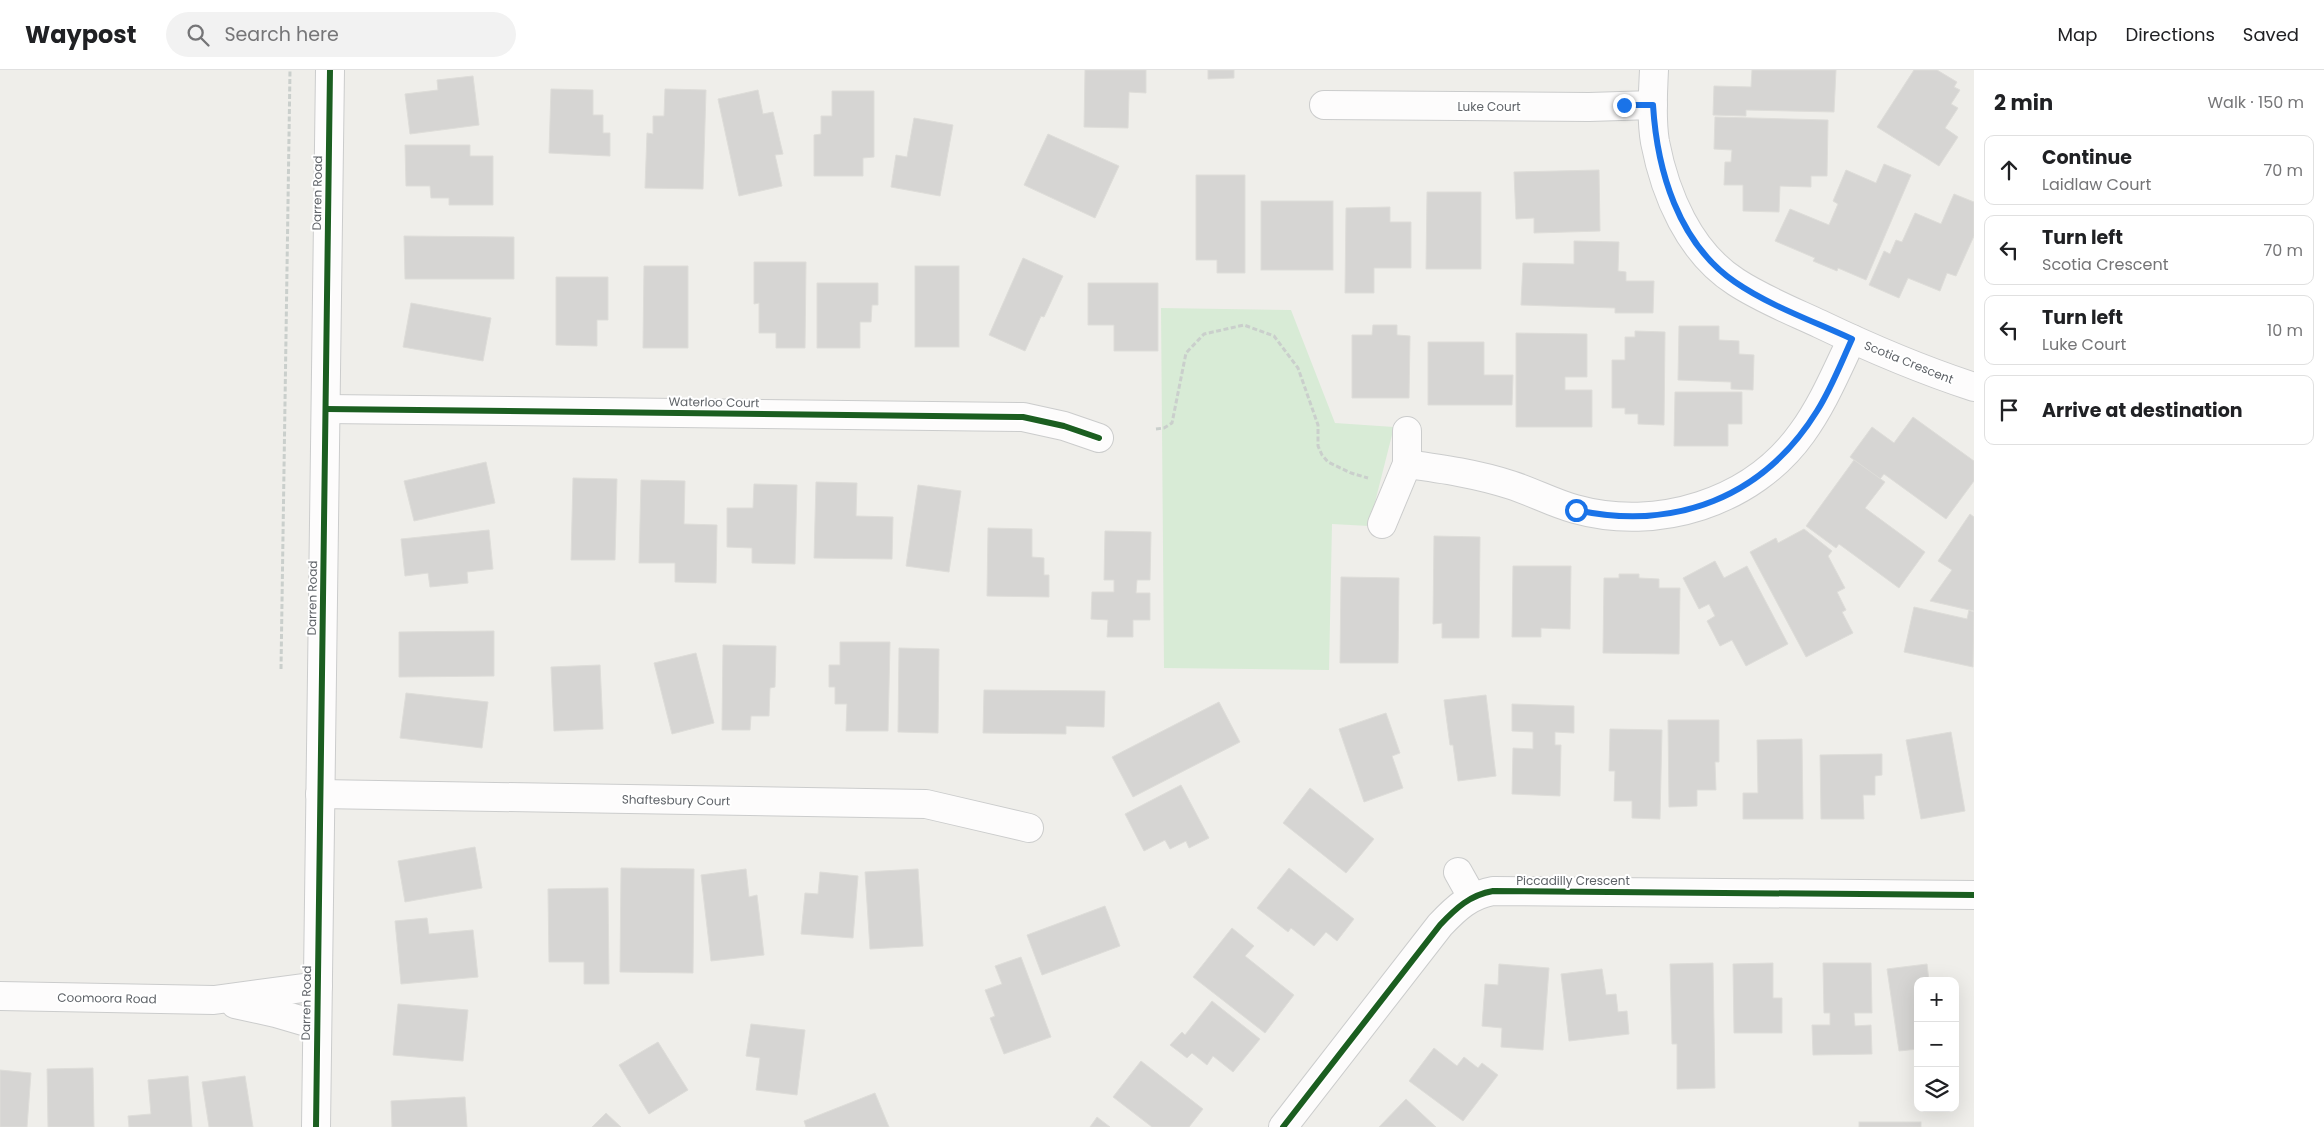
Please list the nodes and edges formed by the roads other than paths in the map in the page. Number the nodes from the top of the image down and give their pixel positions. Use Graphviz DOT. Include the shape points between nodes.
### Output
graph roads {
  1 [pos="330,70"];
  2 [pos="1654,70"];
  3 [pos="1324,105"];
  4 [pos="1653,105"];
  5 [pos="1852,339"];
  6 [pos="1973,382"];
  7 [pos="326,409"];
  8 [pos="1407,431"];
  9 [pos="1099,438"];
  10 [pos="1407,464"];
  11 [pos="1382,524"];
  12 [pos="320,794"];
  13 [pos="1028,828"];
  14 [pos="1458,872"];
  15 [pos="1974,895"];
  16 [pos="1472,898"];
  17 [pos="318,986"];
  18 [pos="0,996"];
  19 [pos="214,1000"];
  20 [pos="317,1025"];
  21 [pos="316,1127"];
  22 [pos="1283,1127"];
  1 -- 7 [label="street, Darren Road"];
  2 -- 4 [label="street, Scotia Crescent"];
  3 -- 4 [label="street, Luke Court"];
  4 -- 5 [label="street, Scotia Crescent" via="1655,140 1665,181 1680,218 1706,258 1749,290"];
  5 -- 6 [label="street, Scotia Crescent"];
  5 -- 10 [label="street" via="1817,412 1777,461 1748,484 1715,501 1685,511 1659,516 1602,515 1548,501 1479,475"];
  7 -- 9 [label="street, Waterloo Court" via="1022,417"];
  7 -- 12 [label="street, Darren Road"];
  8 -- 10 [label="street"];
  10 -- 11 [label="street"];
  12 -- 13 [label="street, Shaftesbury Court" via="926,804"];
  12 -- 17 [label="street, Darren Road"];
  14 -- 16 [label="street"];
  15 -- 16 [label="street, Piccadilly Crescent" via="1493,891"];
  16 -- 22 [label="street, Piccadilly Crescent" via="1440,925"];
  17 -- 19 [label="street, Coomoora Road"];
  17 -- 20 [label="street, Darren Road"];
  18 -- 19 [label="street, Coomoora Road"];
  19 -- 20 [label="street, Coomoora Road"];
  20 -- 21 [label="street, Darren Road"];
}
